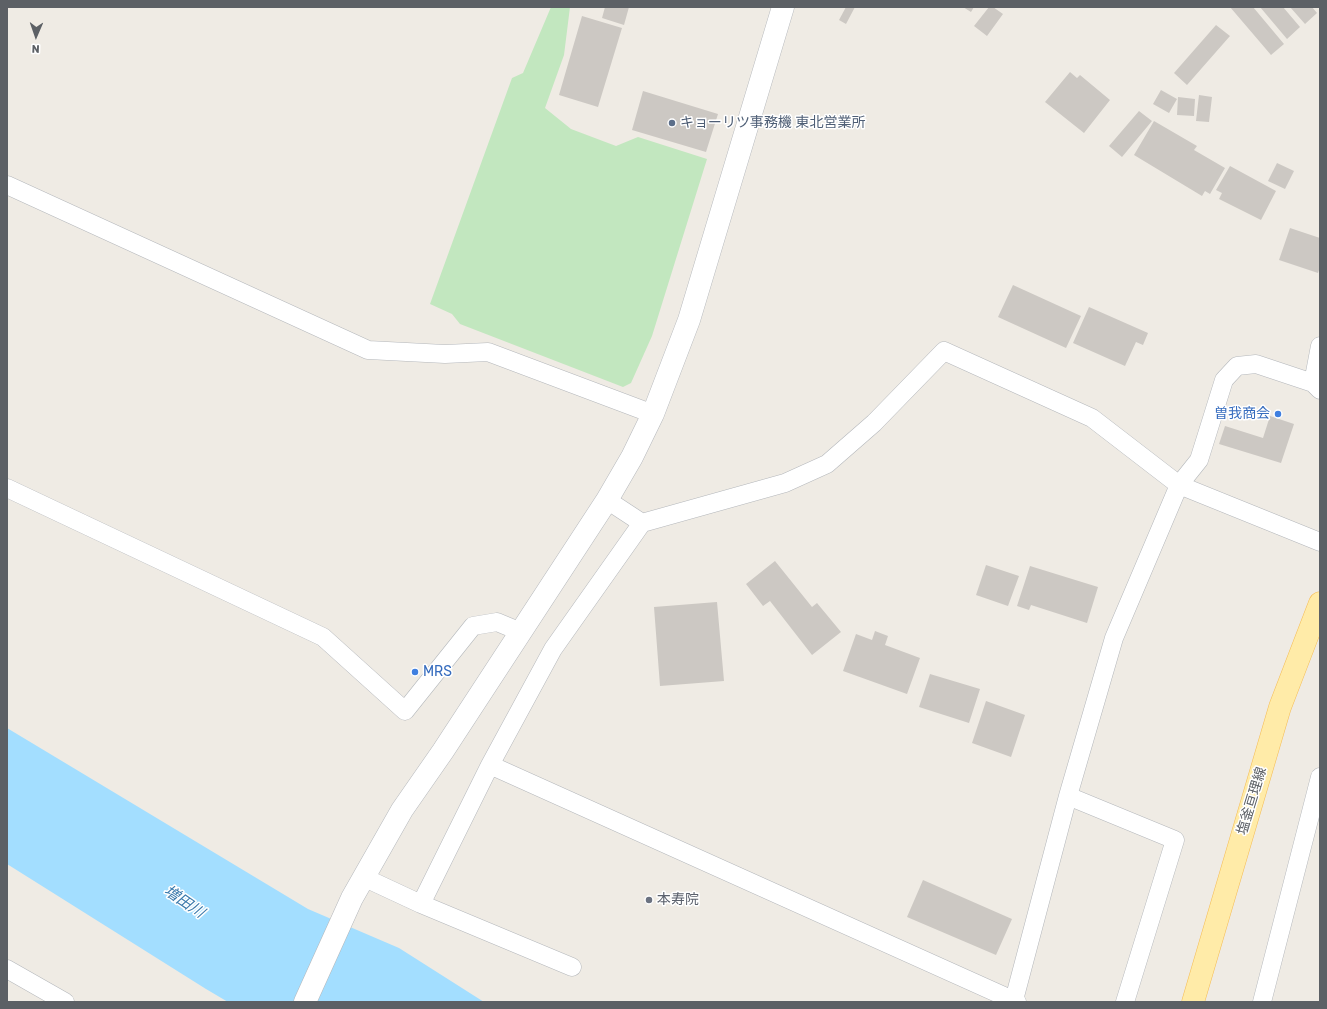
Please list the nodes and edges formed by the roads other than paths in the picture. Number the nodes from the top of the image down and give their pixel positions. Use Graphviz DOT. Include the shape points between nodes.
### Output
graph roads {
  1 [pos="783,7"];
  2 [pos="7,185"];
  3 [pos="1320,346"];
  4 [pos="1317,386"];
  5 [pos="653,414"];
  6 [pos="1179,485"];
  7 [pos="7,488"];
  8 [pos="607,500"];
  9 [pos="642,523"];
  10 [pos="1320,542"];
  11 [pos="1320,603"];
  12 [pos="521,632"];
  13 [pos="490,765"];
  14 [pos="1320,777"];
  15 [pos="1068,796"];
  16 [pos="363,877"];
  17 [pos="421,904"];
  18 [pos="572,967"];
  19 [pos="7,969"];
  20 [pos="1016,1001"];
  21 [pos="65,1002"];
  22 [pos="305,1002"];
  23 [pos="1125,1002"];
  24 [pos="1193,1002"];
  25 [pos="1262,1002"];
  1 -- 5 [label="street" via="689,320"];
  2 -- 5 [label="street" via="368,350 445,354 488,352"];
  3 -- 4 [label="street"];
  4 -- 6 [label="street" via="1256,364 1237,366 1224,380 1199,460"];
  5 -- 8 [label="street"];
  6 -- 9 [label="street" via="1092,418 944,351 874,423 827,464 785,483"];
  6 -- 10 [label="street"];
  6 -- 15 [label="street" via="1114,638"];
  7 -- 12 [label="street" via="323,637 405,711 473,626 496,622"];
  8 -- 9 [label="street"];
  8 -- 12 [label="street"];
  9 -- 13 [label="street" via="553,650"];
  11 -- 24 [label="main road, 塩釜亘理線" via="1280,708"];
  12 -- 16 [label="street" via="402,810"];
  13 -- 17 [label="street"];
  13 -- 20 [label="street"];
  14 -- 25 [label="street"];
  15 -- 20 [label="street"];
  15 -- 23 [label="street" via="1175,840"];
  16 -- 17 [label="street"];
  16 -- 22 [label="street"];
  17 -- 18 [label="street"];
  19 -- 21 [label="street"];
}
